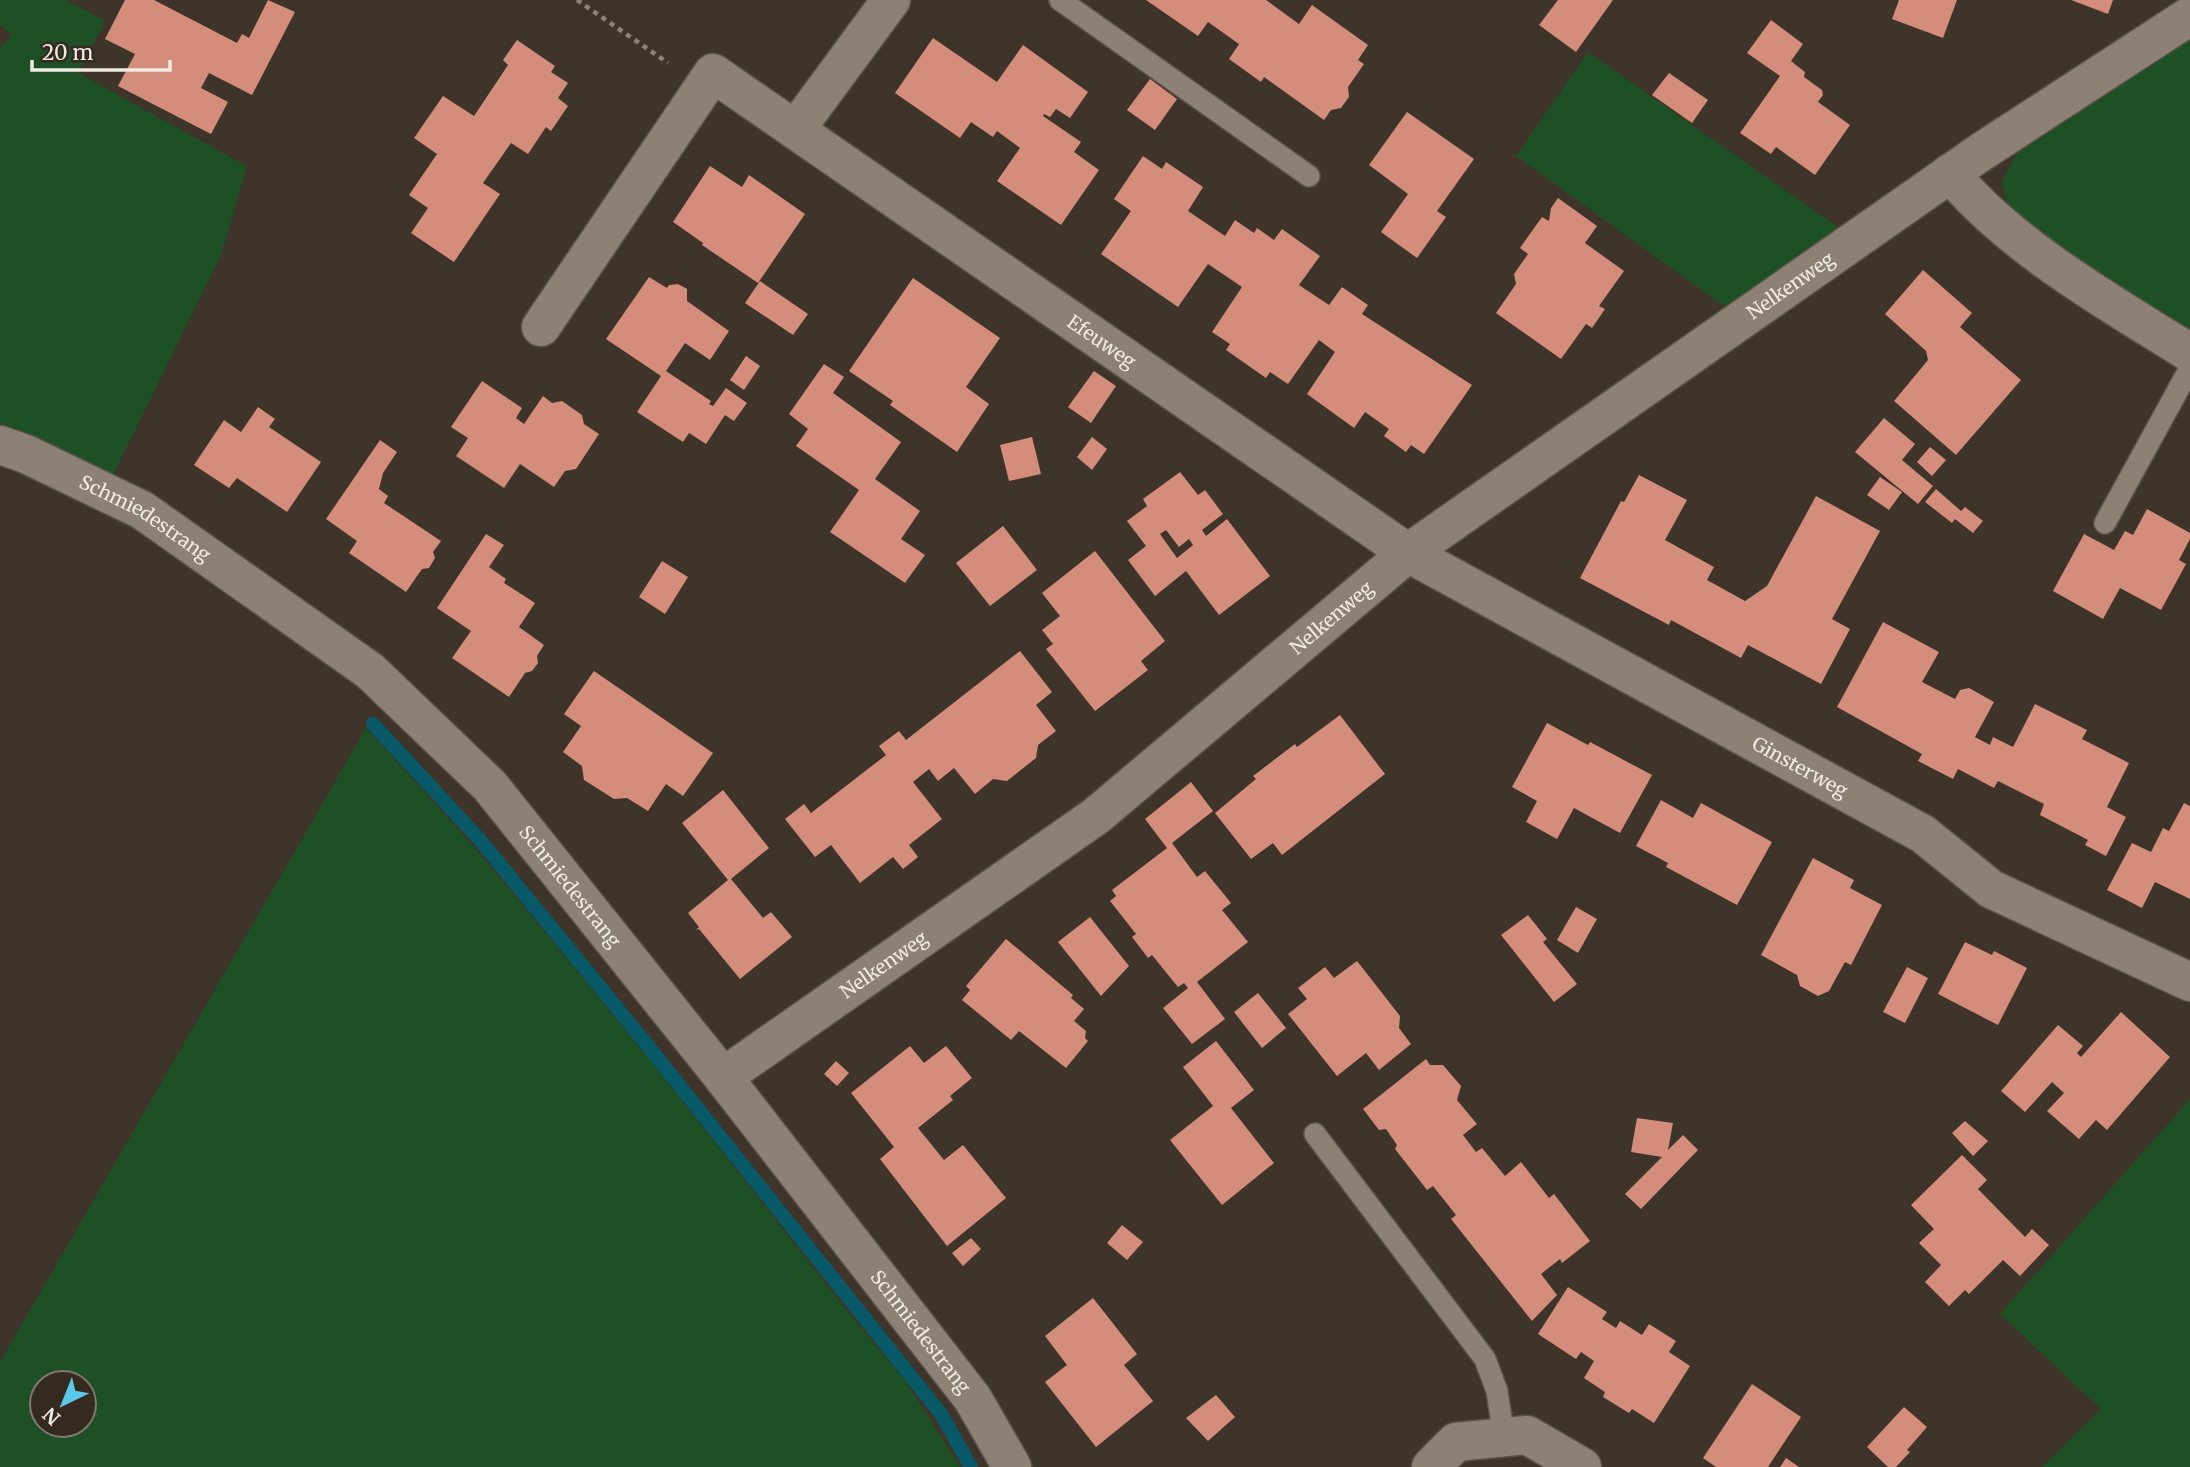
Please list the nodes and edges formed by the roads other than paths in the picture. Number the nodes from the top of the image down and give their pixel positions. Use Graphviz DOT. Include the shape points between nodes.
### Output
graph roads {
  1 [pos="891,0"];
  2 [pos="1060,0"];
  3 [pos="2190,16"];
  4 [pos="796,130"];
  5 [pos="1950,173"];
  6 [pos="1309,176"];
  7 [pos="541,327"];
  8 [pos="2190,353"];
  9 [pos="2190,368"];
  10 [pos="0,445"];
  11 [pos="2105,523"];
  12 [pos="1408,553"];
  13 [pos="2190,982"];
  14 [pos="723,1077"];
  15 [pos="1315,1134"];
  16 [pos="1504,1437"];
  17 [pos="1012,1467"];
  18 [pos="1431,1467"];
  19 [pos="1582,1467"];
  1 -- 4 [label="street"];
  2 -- 6 [label="lane"];
  3 -- 5 [label="street, Nelkenweg"];
  4 -- 7 [label="street, Efeuweg" via="713,73"];
  4 -- 12 [label="street, Efeuweg"];
  5 -- 8 [label="street" via="1997,222 2087,289"];
  5 -- 12 [label="street, Nelkenweg"];
  9 -- 11 [label="lane"];
  10 -- 14 [label="street, Schmiedestrang" via="142,510 370,671 490,786"];
  12 -- 13 [label="street, Ginsterweg" via="1923,834 1991,889"];
  12 -- 14 [label="street, Nelkenweg" via="1096,816"];
  14 -- 17 [label="street, Schmiedestrang" via="973,1399"];
  15 -- 16 [label="lane" via="1485,1359 1497,1391"];
  16 -- 18 [label="street" via="1457,1442"];
  16 -- 19 [label="street" via="1527,1435"];
}
